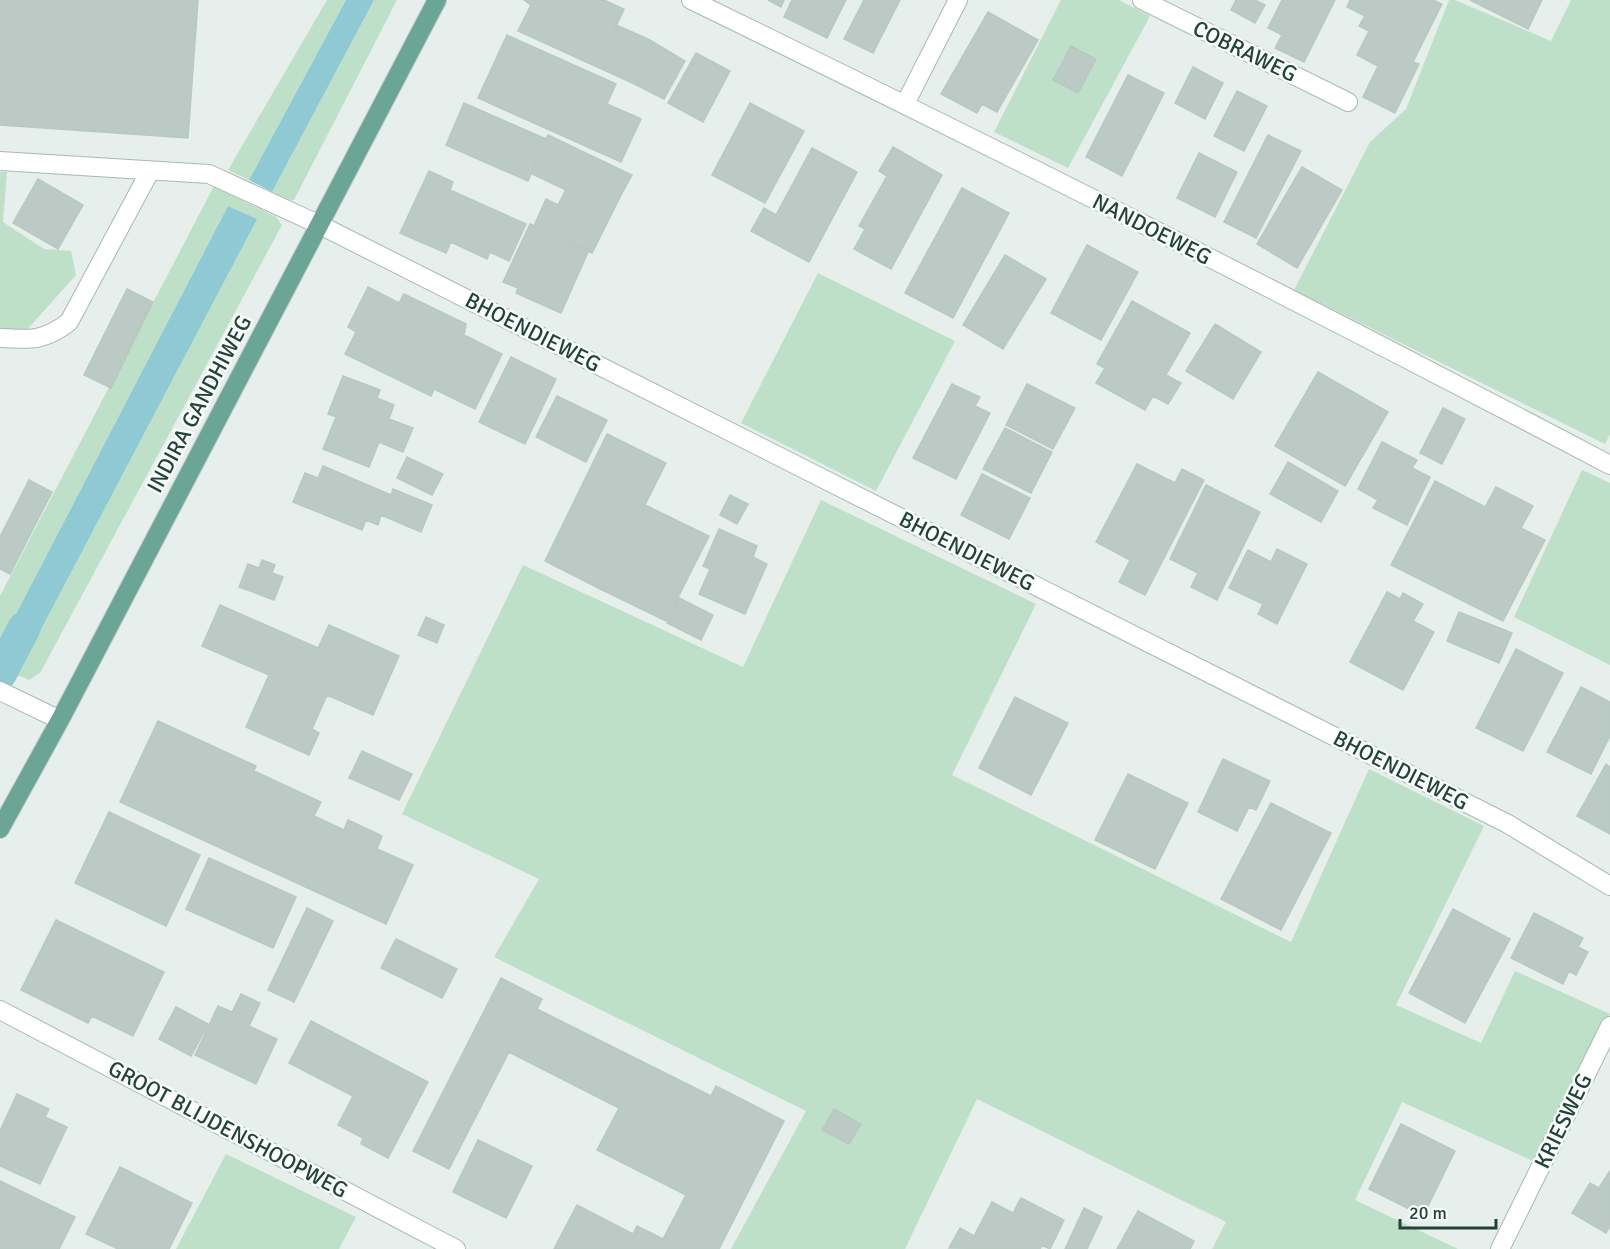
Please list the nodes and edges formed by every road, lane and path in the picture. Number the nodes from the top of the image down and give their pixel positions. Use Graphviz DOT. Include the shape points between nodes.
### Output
graph roads {
  1 [pos="437,0"];
  2 [pos="691,0"];
  3 [pos="958,0"];
  4 [pos="1142,0"];
  5 [pos="1348,102"];
  6 [pos="905,104"];
  7 [pos="0,161"];
  8 [pos="150,171"];
  9 [pos="320,225"];
  10 [pos="0,338"];
  11 [pos="1610,465"];
  12 [pos="0,691"];
  13 [pos="60,720"];
  14 [pos="0,829"];
  15 [pos="1610,886"];
  16 [pos="0,1010"];
  17 [pos="1610,1026"];
  18 [pos="456,1249"];
  19 [pos="1500,1249"];
  1 -- 9 [label="main road, INDIRA GANDHIWEG"];
  2 -- 6 [label="street, NANDOEWEG"];
  3 -- 6 [label="street"];
  4 -- 5 [label="street, COBRAWEG"];
  6 -- 11 [label="street, NANDOEWEG"];
  7 -- 8 [label="street"];
  8 -- 9 [label="street, BHOENDIEWEG" via="209,174"];
  8 -- 10 [label="street" via="69,322 52,335 32,340"];
  9 -- 13 [label="main road, INDIRA GANDHIWEG"];
  9 -- 15 [label="street, BHOENDIEWEG" via="1508,824"];
  12 -- 13 [label="street"];
  13 -- 14 [label="main road, INDIRA GANDHIWEG"];
  16 -- 18 [label="street, GROOT BLIJDENSHOOPWEG"];
  17 -- 19 [label="street, KRIESWEG"];
}
